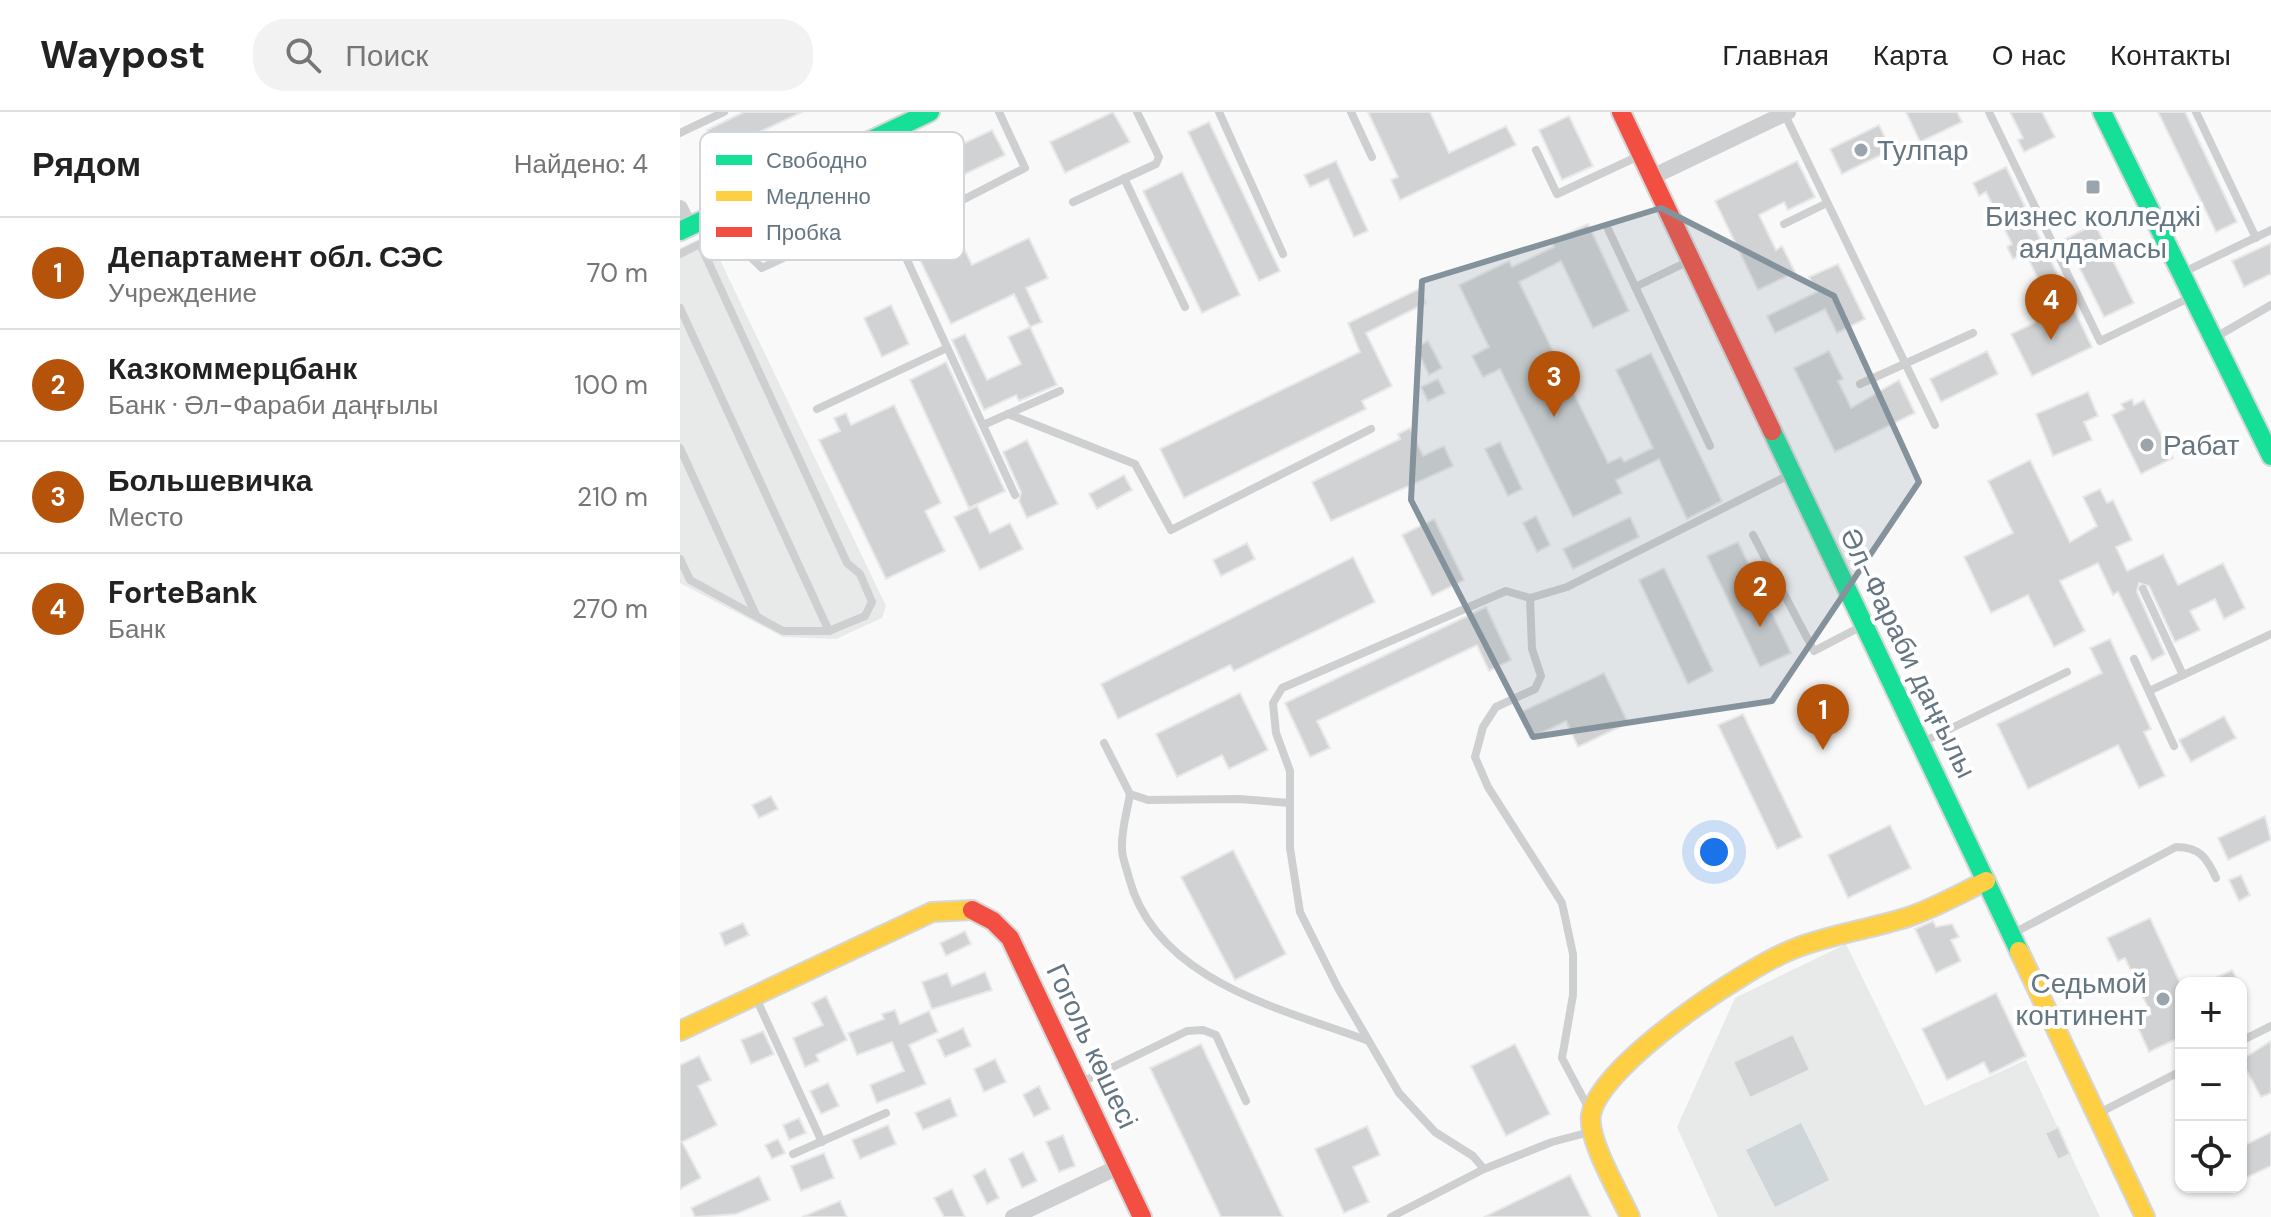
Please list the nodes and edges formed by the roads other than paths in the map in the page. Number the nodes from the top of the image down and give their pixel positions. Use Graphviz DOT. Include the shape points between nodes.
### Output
graph roads {
  1 [pos="724,112"];
  2 [pos="930,112"];
  3 [pos="999,112"];
  4 [pos="1137,112"];
  5 [pos="1219,112"];
  6 [pos="1351,112"];
  7 [pos="1621,112"];
  8 [pos="1989,112"];
  9 [pos="2102,112"];
  10 [pos="2196,112"];
  11 [pos="1785,113"];
  12 [pos="889,132"];
  13 [pos="680,133"];
  14 [pos="1536,150"];
  15 [pos="1641,154"];
  16 [pos="1372,157"];
  17 [pos="1652,177"];
  18 [pos="1124,178"];
  19 [pos="964,199"];
  20 [pos="1073,202"];
  21 [pos="1827,203"];
  22 [pos="680,208"];
  23 [pos="1784,224"];
  24 [pos="684,229"];
  25 [pos="1608,229"];
  26 [pos="2271,230"];
  27 [pos="2256,238"];
  28 [pos="700,244"];
  29 [pos="680,254"];
  30 [pos="1283,254"];
  31 [pos="707,260"];
  32 [pos="754,260"];
  33 [pos="779,260"];
  34 [pos="907,260"];
  35 [pos="1690,260"];
  36 [pos="2181,273"];
  37 [pos="1635,287"];
  38 [pos="2193,296"];
  39 [pos="2271,305"];
  40 [pos="1185,307"];
  41 [pos="680,308"];
  42 [pos="1973,333"];
  43 [pos="2213,338"];
  44 [pos="947,348"];
  45 [pos="1905,364"];
  46 [pos="1860,384"];
  47 [pos="1060,391"];
  48 [pos="817,409"];
  49 [pos="1008,414"];
  50 [pos="983,425"];
  51 [pos="1935,425"];
  52 [pos="1371,429"];
  53 [pos="1710,446"];
  54 [pos="680,448"];
  55 [pos="2271,456"];
  56 [pos="1792,473"];
  57 [pos="1015,495"];
  58 [pos="1753,535"];
  59 [pos="680,559"];
  60 [pos="2143,589"];
  61 [pos="1530,598"];
  62 [pos="757,616"];
  63 [pos="1864,624"];
  64 [pos="829,631"];
  65 [pos="2271,634"];
  66 [pos="2134,659"];
  67 [pos="2067,672"];
  68 [pos="2183,675"];
  69 [pos="2149,691"];
  70 [pos="1104,743"];
  71 [pos="1920,743"];
  72 [pos="2174,746"];
  73 [pos="1130,794"];
  74 [pos="1290,803"];
  75 [pos="2216,878"];
  76 [pos="1986,881"];
  77 [pos="2011,934"];
  78 [pos="756,997"];
  79 [pos="2271,1026"];
  80 [pos="680,1031"];
  81 [pos="2247,1038"];
  82 [pos="1366,1040"];
  83 [pos="2175,1074"];
  84 [pos="1078,1084"];
  85 [pos="1246,1101"];
  86 [pos="886,1113"];
  87 [pos="2096,1114"];
  88 [pos="1591,1122"];
  89 [pos="822,1142"];
  90 [pos="793,1154"];
  91 [pos="1118,1167"];
  92 [pos="1484,1169"];
  93 [pos="1138,1216"];
  94 [pos="1013,1217"];
  95 [pos="1391,1217"];
  96 [pos="1630,1217"];
  97 [pos="2145,1217"];
  1 -- 13 [label="lane"];
  2 -- 12 [label="main road"];
  3 -- 19 [label="lane" via="1025,168"];
  4 -- 18 [label="lane" via="1158,160"];
  5 -- 30 [label="lane"];
  6 -- 16 [label="lane"];
  7 -- 15 [label="main road, Әл-Фараби даңғылы"];
  8 -- 38 [label="lane" via="2100,341"];
  9 -- 36 [label="main road"];
  10 -- 27 [label="lane"];
  11 -- 17 [label="street"];
  11 -- 21 [label="lane"];
  14 -- 15 [label="lane" via="1557,194"];
  15 -- 17 [label="main road, Әл-Фараби даңғылы"];
  17 -- 35 [label="main road, Әл-Фараби даңғылы"];
  18 -- 20 [label="lane"];
  18 -- 40 [label="lane"];
  21 -- 23 [label="lane"];
  21 -- 45 [label="lane"];
  22 -- 24 [label="street"];
  25 -- 37 [label="lane"];
  26 -- 27 [label="lane"];
  27 -- 36 [label="lane"];
  28 -- 29 [label="lane"];
  31 -- 64 [label="lane" via="847,563 860,574 872,602 865,616"];
  32 -- 33 [label="lane" via="762,268"];
  34 -- 44 [label="lane"];
  35 -- 37 [label="lane"];
  35 -- 56 [label="main road, Әл-Фараби даңғылы"];
  36 -- 38 [label="main road"];
  37 -- 53 [label="lane"];
  38 -- 43 [label="main road"];
  39 -- 43 [label="lane"];
  41 -- 64 [label="lane"];
  42 -- 45 [label="lane"];
  43 -- 55 [label="main road"];
  44 -- 48 [label="lane"];
  44 -- 50 [label="lane"];
  45 -- 46 [label="lane"];
  45 -- 51 [label="lane"];
  47 -- 49 [label="lane"];
  49 -- 50 [label="lane"];
  49 -- 52 [label="lane" via="1135,464 1171,530"];
  50 -- 57 [label="lane"];
  54 -- 62 [label="lane"];
  56 -- 61 [label="lane" via="1567,587"];
  56 -- 63 [label="main road, Әл-Фараби даңғылы"];
  58 -- 63 [label="lane" via="1814,651"];
  59 -- 62 [label="lane" via="690,580"];
  60 -- 68 [label="lane"];
  61 -- 74 [label="lane" via="1506,591 1282,688 1273,703 1276,733 1290,771"];
  61 -- 88 [label="lane" via="1532,649 1541,676 1535,689 1496,707 1483,727 1475,757 1488,787 1562,903 1573,954 1573,995 1562,1058"];
  62 -- 64 [label="lane" via="783,631"];
  63 -- 71 [label="main road, Әл-Фараби даңғылы"];
  65 -- 68 [label="lane"];
  66 -- 69 [label="lane"];
  67 -- 71 [label="lane"];
  68 -- 69 [label="lane"];
  69 -- 72 [label="lane"];
  70 -- 73 [label="lane"];
  71 -- 76 [label="main road, Әл-Фараби даңғылы"];
  73 -- 74 [label="lane" via="1148,800"];
  73 -- 82 [label="lane" via="1121,850 1144,919 1169,947 1202,972 1260,1001"];
  74 -- 82 [label="lane" via="1290,848 1300,912"];
  75 -- 77 [label="lane" via="2199,851 2176,847"];
  76 -- 77 [label="main road, Әл-Фараби даңғылы"];
  76 -- 88 [label="main road" via="1911,916 1795,948 1713,992 1611,1081"];
  77 -- 87 [label="main road, Әл-Фараби даңғылы"];
  78 -- 80 [label="main road"];
  78 -- 84 [label="main road, Гоголь көшесі" via="932,912 979,909 1010,938"];
  78 -- 89 [label="lane"];
  79 -- 81 [label="lane"];
  82 -- 92 [label="lane" via="1399,1093 1435,1132"];
  83 -- 87 [label="lane"];
  84 -- 85 [label="lane" via="1187,1031 1203,1030 1216,1035"];
  84 -- 91 [label="main road, Гоголь көшесі"];
  86 -- 89 [label="lane"];
  87 -- 97 [label="main road, Әл-Фараби даңғылы"];
  88 -- 92 [label="lane"];
  88 -- 96 [label="main road"];
  89 -- 90 [label="lane"];
  91 -- 93 [label="main road, Гоголь көшесі"];
  91 -- 94 [label="street"];
  92 -- 95 [label="lane"];
}
